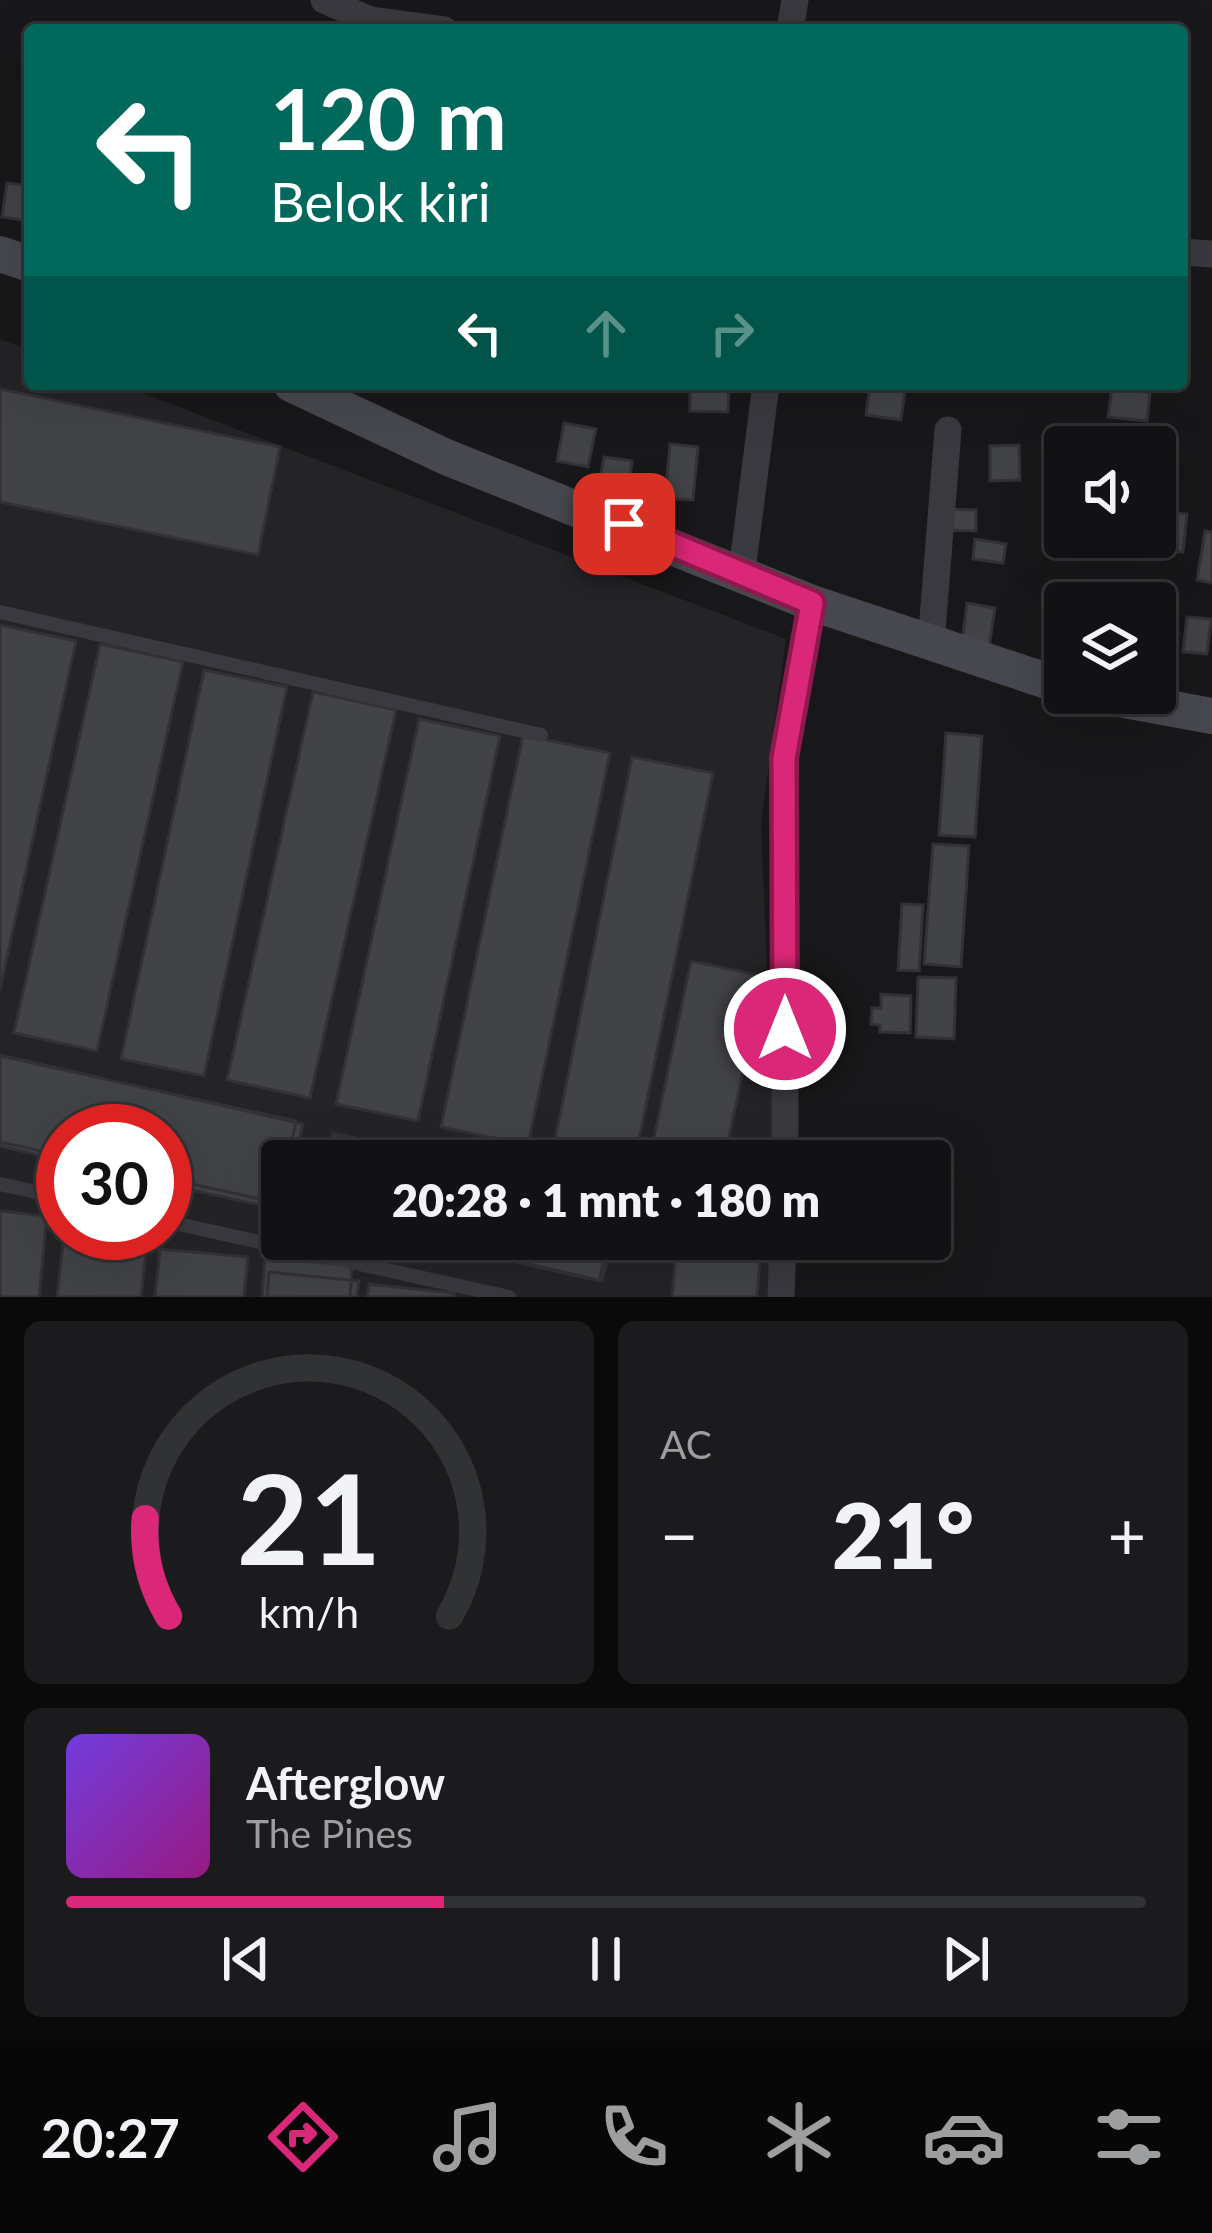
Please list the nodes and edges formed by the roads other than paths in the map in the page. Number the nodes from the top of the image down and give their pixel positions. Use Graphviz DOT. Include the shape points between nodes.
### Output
graph roads {
  1 [pos="324,0"];
  2 [pos="367,24"];
  3 [pos="307,390"];
  4 [pos="765,390"];
  5 [pos="948,430"];
  6 [pos="742,571"];
  7 [pos="812,603"];
  8 [pos="0,612"];
  9 [pos="931,644"];
  10 [pos="1044,680"];
  11 [pos="1176,709"];
  12 [pos="1212,716"];
  13 [pos="542,735"];
  14 [pos="785,1140"];
  15 [pos="0,1184"];
  16 [pos="36,1192"];
  17 [pos="192,1227"];
  18 [pos="782,1260"];
  19 [pos="509,1297"];
  20 [pos="781,1297"];
  1 -- 2 [label="street"];
  3 -- 6 [label="street" via="446,457"];
  4 -- 6 [label="street"];
  5 -- 9 [label="street"];
  6 -- 7 [label="street"];
  7 -- 9 [label="street"];
  7 -- 14 [label="street" via="784,758"];
  8 -- 13 [label="lane"];
  9 -- 10 [label="street"];
  11 -- 12 [label="street"];
  15 -- 16 [label="lane"];
  17 -- 19 [label="lane"];
  18 -- 20 [label="street"];
}
